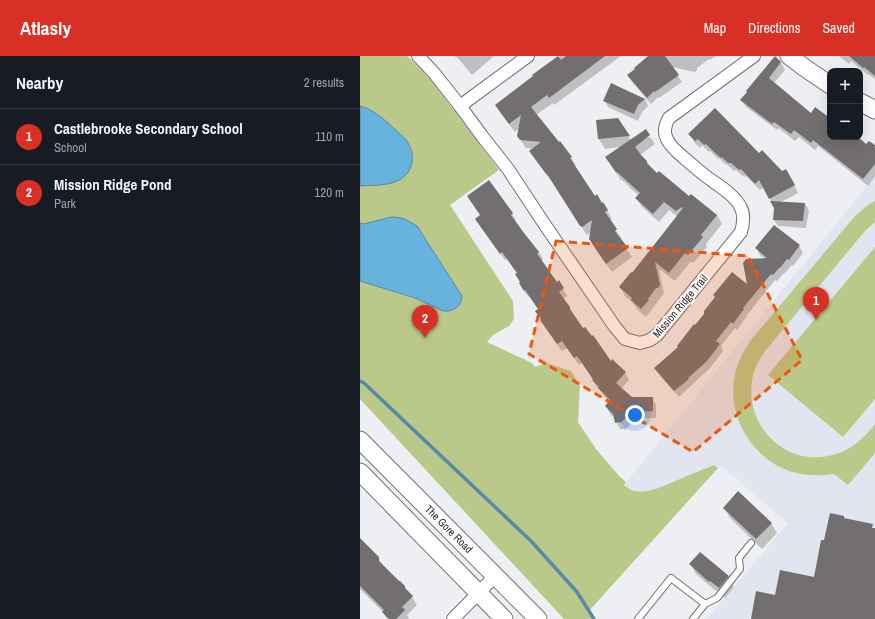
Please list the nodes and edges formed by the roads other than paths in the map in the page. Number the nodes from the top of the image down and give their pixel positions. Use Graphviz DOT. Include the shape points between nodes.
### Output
graph roads {
  1 [pos="418,56"];
  2 [pos="528,56"];
  3 [pos="754,56"];
  4 [pos="790,56"];
  5 [pos="827,83"];
  6 [pos="863,104"];
  7 [pos="460,106"];
  8 [pos="875,110"];
  9 [pos="360,440"];
  10 [pos="360,472"];
  11 [pos="751,543"];
  12 [pos="495,576"];
  13 [pos="478,593"];
  14 [pos="705,604"];
  15 [pos="453,619"];
  16 [pos="504,619"];
  17 [pos="538,619"];
  18 [pos="638,619"];
  19 [pos="693,619"];
  1 -- 7 [label="street, Mission Ridge Trail"];
  2 -- 7 [label="street"];
  3 -- 7 [label="street, Mission Ridge Trail" via="669,118 666,124 666,139 700,172 735,199 743,213 743,222 741,232 657,335 640,343 625,339 615,326 508,169"];
  4 -- 5 [label="main road"];
  6 -- 8 [label="main road"];
  9 -- 12 [label="main road, The Gore Road"];
  10 -- 13 [label="main road"];
  11 -- 14 [label="lane" via="739,558 740,569 717,598"];
  12 -- 13 [label="street"];
  12 -- 17 [label="main road, The Gore Road"];
  13 -- 15 [label="street"];
  13 -- 16 [label="main road"];
  14 -- 18 [label="lane" via="671,578"];
  14 -- 19 [label="lane"];
}
